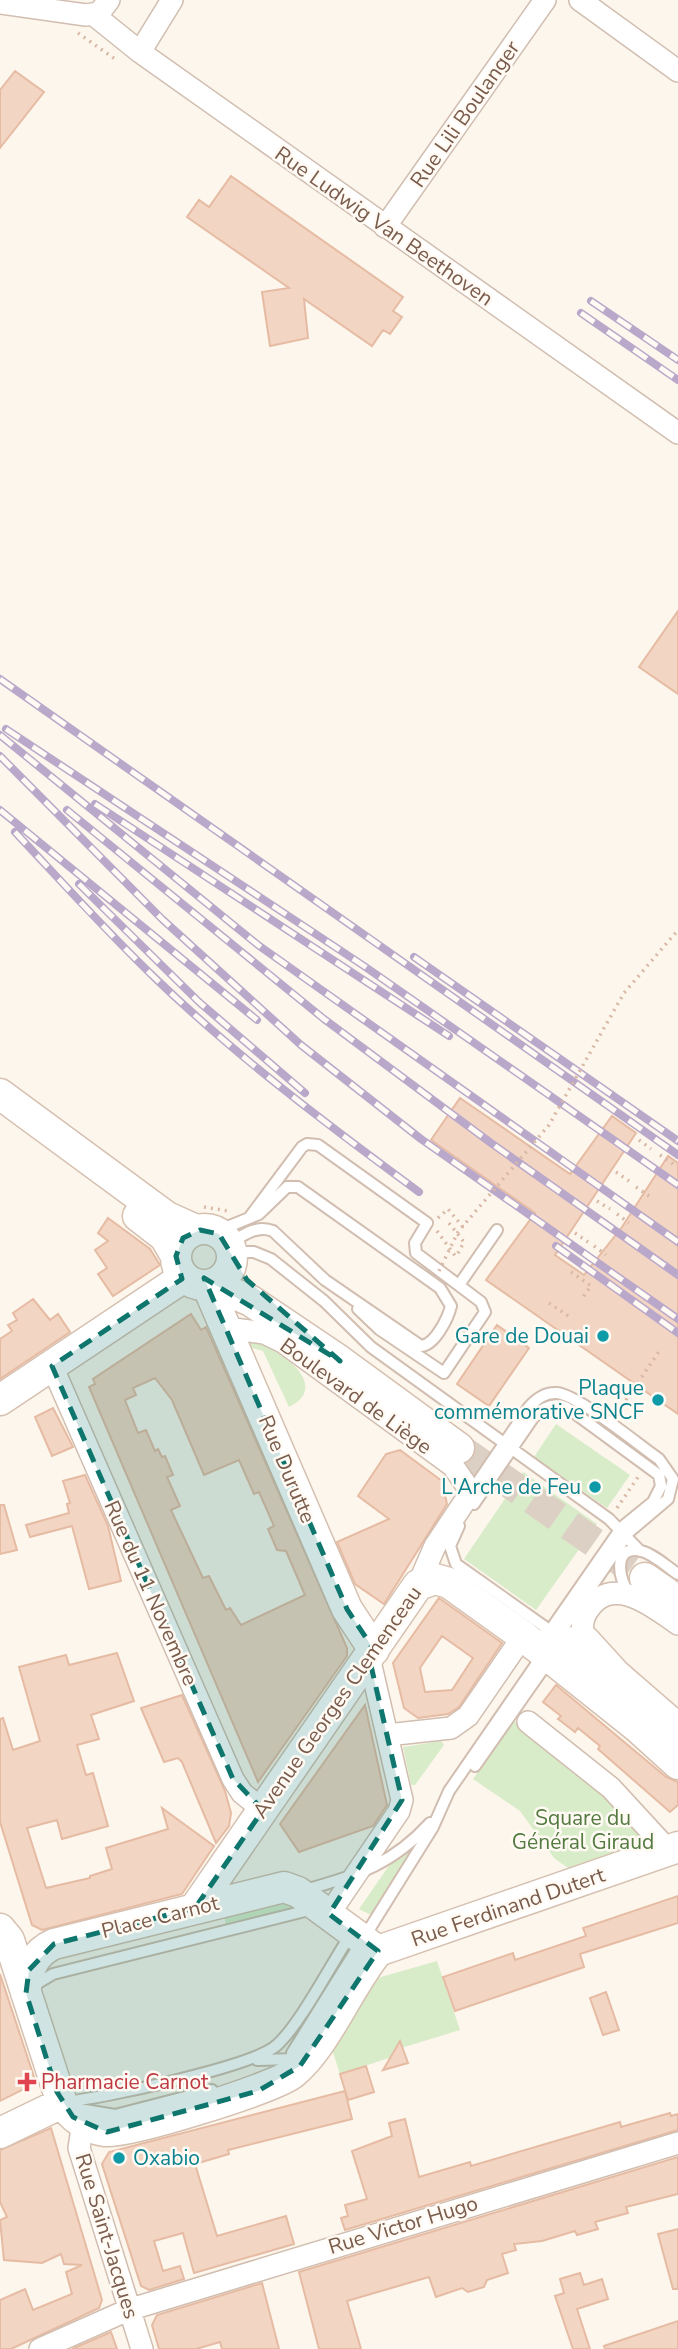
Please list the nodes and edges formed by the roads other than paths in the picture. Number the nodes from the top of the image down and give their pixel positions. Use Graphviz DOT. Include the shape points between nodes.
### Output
graph roads {
  1 [pos="172,0"];
  2 [pos="545,0"];
  3 [pos="580,0"];
  4 [pos="0,3"];
  5 [pos="102,7"];
  6 [pos="140,52"];
  7 [pos="678,71"];
  8 [pos="385,227"];
  9 [pos="678,433"];
  10 [pos="0,1094"];
  11 [pos="0,1114"];
  12 [pos="247,1220"];
  13 [pos="497,1230"];
  14 [pos="221,1244"];
  15 [pos="195,1276"];
  16 [pos="459,1285"];
  17 [pos="348,1296"];
  18 [pos="226,1328"];
  19 [pos="340,1361"];
  20 [pos="52,1366"];
  21 [pos="0,1400"];
  22 [pos="508,1446"];
  23 [pos="459,1448"];
  24 [pos="471,1492"];
  25 [pos="444,1531"];
  26 [pos="623,1534"];
  27 [pos="638,1574"];
  28 [pos="678,1574"];
  29 [pos="418,1585"];
  30 [pos="678,1601"];
  31 [pos="678,1624"];
  32 [pos="551,1642"];
  33 [pos="371,1654"];
  34 [pos="528,1722"];
  35 [pos="678,1729"];
  36 [pos="387,1735"];
  37 [pos="678,1742"];
  38 [pos="678,1752"];
  39 [pos="678,1765"];
  40 [pos="263,1810"];
  41 [pos="441,1810"];
  42 [pos="673,1849"];
  43 [pos="355,1876"];
  44 [pos="316,1904"];
  45 [pos="195,1908"];
  46 [pos="9,1939"];
  47 [pos="363,1944"];
  48 [pos="332,1963"];
  49 [pos="26,1993"];
  50 [pos="296,2059"];
  51 [pos="244,2060"];
  52 [pos="244,2081"];
  53 [pos="219,2088"];
  54 [pos="22,2108"];
  55 [pos="73,2113"];
  56 [pos="0,2133"];
  57 [pos="678,2143"];
  58 [pos="128,2310"];
  59 [pos="40,2349"];
  60 [pos="142,2349"];
  1 -- 6 [label="street"];
  2 -- 8 [label="street, Rue Lili Boulanger"];
  3 -- 7 [label="street"];
  4 -- 5 [label="street"];
  5 -- 6 [label="street, Rue Ludwig Van Beethoven"];
  6 -- 8 [label="street, Rue Ludwig Van Beethoven"];
  8 -- 9 [label="street, Rue Ludwig Van Beethoven"];
  10 -- 14 [label="street, Boulevard de Liège" via="161,1213"];
  11 -- 15 [label="street" via="159,1231"];
  12 -- 14 [label="lane"];
  12 -- 16 [label="lane" via="302,1147 312,1143 427,1223 415,1243 416,1253"];
  12 -- 17 [label="lane" via="282,1190 298,1187 440,1288 452,1306 430,1343 421,1346"];
  13 -- 16 [label="lane"];
  14 -- 15 [label="street" via="225,1276"];
  14 -- 15 [label="street" via="183,1238"];
  14 -- 17 [label="lane" via="268,1229"];
  14 -- 19 [label="street, Boulevard de Liège" via="254,1286"];
  14 -- 22 [label="lane" via="271,1259 371,1347"];
  15 -- 18 [label="street, Rue Durutte"];
  15 -- 19 [label="street, Boulevard de Liège" via="244,1297"];
  15 -- 20 [label="street"];
  16 -- 17 [label="lane" via="481,1302 485,1312 444,1373 372,1324"];
  18 -- 24 [label="street, Boulevard de Liège" via="264,1333 283,1342 453,1466"];
  18 -- 33 [label="street, Rue Durutte"];
  19 -- 23 [label="street, Boulevard de Liège"];
  20 -- 21 [label="street"];
  20 -- 40 [label="street, Rue du 11 Novembre" via="233,1779"];
  22 -- 24 [label="lane"];
  22 -- 26 [label="lane"];
  22 -- 26 [label="lane" via="541,1410 559,1405 648,1464 660,1477 658,1493"];
  22 -- 26 [label="lane" via="533,1403 558,1393 659,1459 672,1476 671,1493 661,1508"];
  22 -- 32 [label="lane" via="457,1529 450,1551 461,1568"];
  24 -- 25 [label="street, Avenue Georges Clemenceau"];
  25 -- 29 [label="street, Avenue Georges Clemenceau"];
  25 -- 32 [label="lane" via="440,1549 448,1570"];
  26 -- 27 [label="lane"];
  26 -- 32 [label="lane"];
  27 -- 28 [label="lane"];
  27 -- 30 [label="street"];
  27 -- 31 [label="street"];
  27 -- 32 [label="street" via="590,1607 583,1623"];
  29 -- 32 [label="street" via="426,1580 446,1581"];
  29 -- 33 [label="street, Avenue Georges Clemenceau"];
  32 -- 35 [label="street" via="616,1675"];
  32 -- 36 [label="street" via="457,1726"];
  32 -- 37 [label="lane" via="582,1661"];
  32 -- 38 [label="lane"];
  32 -- 39 [label="street"];
  32 -- 41 [label="lane" via="449,1791"];
  33 -- 36 [label="street, Rue Durutte"];
  33 -- 40 [label="street, Avenue Georges Clemenceau"];
  34 -- 42 [label="street" via="611,1787"];
  36 -- 43 [label="street, Rue Durutte" via="401,1806"];
  40 -- 45 [label="street, Avenue Georges Clemenceau"];
  41 -- 43 [label="lane" via="408,1846"];
  41 -- 47 [label="lane"];
  42 -- 47 [label="street, Rue Ferdinand Dutert"];
  43 -- 44 [label="street, Rue Durutte"];
  43 -- 44 [label="lane"];
  44 -- 45 [label="street, Place Carnot" via="284,1887"];
  44 -- 46 [label="lane"];
  44 -- 47 [label="street"];
  44 -- 49 [label="lane, Place Carnot" via="53,1974"];
  45 -- 46 [label="street, Place Carnot" via="62,1941"];
  46 -- 49 [label="street"];
  47 -- 48 [label="lane"];
  47 -- 48 [label="lane"];
  47 -- 50 [label="street"];
  48 -- 51 [label="lane" via="279,2043"];
  49 -- 55 [label="street"];
  50 -- 51 [label="lane"];
  50 -- 52 [label="lane"];
  50 -- 55 [label="street" via="286,2078 258,2091 121,2130 107,2132"];
  51 -- 55 [label="lane" via="110,2097"];
  53 -- 55 [label="lane" via="115,2116"];
  54 -- 55 [label="lane" via="36,2104"];
  55 -- 56 [label="street"];
  55 -- 58 [label="street, Rue Saint-Jacques" via="79,2148"];
  57 -- 58 [label="street, Rue Victor Hugo"];
  58 -- 59 [label="street, Rue Victor Hugo"];
  58 -- 60 [label="street, Rue Saint-Jacques"];
}
